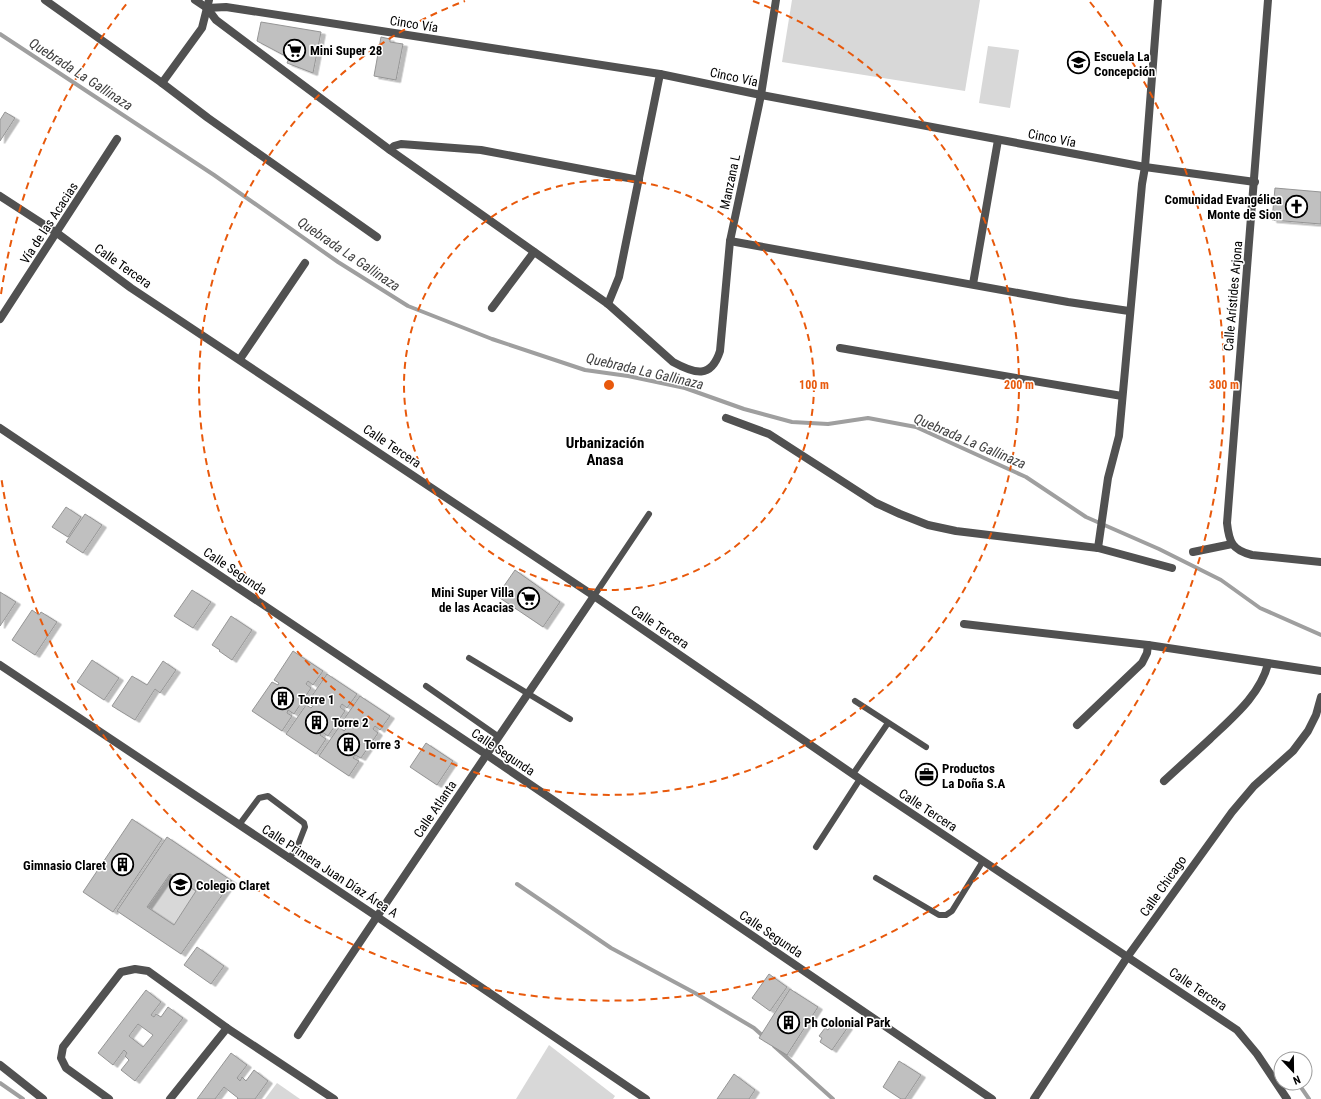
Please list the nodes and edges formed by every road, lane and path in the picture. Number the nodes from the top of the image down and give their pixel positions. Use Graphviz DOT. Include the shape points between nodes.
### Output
graph roads {
  1 [pos="45,0"];
  2 [pos="195,0"];
  3 [pos="209,0"];
  4 [pos="776,0"];
  5 [pos="1158,0"];
  6 [pos="1268,0"];
  7 [pos="207,8"];
  8 [pos="660,74"];
  9 [pos="162,83"];
  10 [pos="761,95"];
  11 [pos="117,139"];
  12 [pos="998,140"];
  13 [pos="390,150"];
  14 [pos="1145,167"];
  15 [pos="639,180"];
  16 [pos="1255,182"];
  17 [pos="0,196"];
  18 [pos="57,233"];
  19 [pos="377,237"];
  20 [pos="730,241"];
  21 [pos="534,252"];
  22 [pos="305,263"];
  23 [pos="973,284"];
  24 [pos="608,304"];
  25 [pos="492,308"];
  26 [pos="1129,311"];
  27 [pos="0,319"];
  28 [pos="840,348"];
  29 [pos="240,359"];
  30 [pos="1122,396"];
  31 [pos="726,418"];
  32 [pos="0,428"];
  33 [pos="649,514"];
  34 [pos="1232,544"];
  35 [pos="1098,548"];
  36 [pos="1193,552"];
  37 [pos="1321,562"];
  38 [pos="1172,568"];
  39 [pos="594,596"];
  40 [pos="964,624"];
  41 [pos="1148,645"];
  42 [pos="469,658"];
  43 [pos="1268,664"];
  44 [pos="1,667"];
  45 [pos="1321,672"];
  46 [pos="426,686"];
  47 [pos="529,693"];
  48 [pos="1321,697"];
  49 [pos="855,701"];
  50 [pos="570,719"];
  51 [pos="888,722"];
  52 [pos="1077,725"];
  53 [pos="499,737"];
  54 [pos="926,747"];
  55 [pos="487,755"];
  56 [pos="857,777"];
  57 [pos="1164,781"];
  58 [pos="239,825"];
  59 [pos="816,847"];
  60 [pos="289,859"];
  61 [pos="983,860"];
  62 [pos="876,878"];
  63 [pos="376,916"];
  64 [pos="1128,956"];
  65 [pos="227,1028"];
  66 [pos="298,1036"];
  67 [pos="0,1064"];
  68 [pos="43,1099"];
  69 [pos="110,1099"];
  70 [pos="170,1099"];
  71 [pos="334,1099"];
  72 [pos="646,1099"];
  73 [pos="992,1099"];
  74 [pos="1034,1099"];
  75 [pos="1287,1099"];
  1 -- 9 [label="street"];
  2 -- 7 [label="street"];
  3 -- 7 [label="street"];
  4 -- 10 [label="street, Manzana L"];
  5 -- 14 [label="street"];
  6 -- 16 [label="street, Calle Arístides Arjona"];
  7 -- 8 [label="street, Cinco Vía" via="226,7"];
  7 -- 9 [label="street" via="202,28"];
  7 -- 13 [label="street" via="216,20"];
  8 -- 10 [label="street, Cinco Vía"];
  8 -- 15 [label="street"];
  9 -- 19 [label="street"];
  10 -- 12 [label="street, Cinco Vía"];
  10 -- 20 [label="street, Manzana L"];
  11 -- 18 [label="street, Vía de las Acacias"];
  12 -- 14 [label="street, Cinco Vía"];
  12 -- 23 [label="street"];
  13 -- 15 [label="street" via="401,144 481,150"];
  13 -- 21 [label="street"];
  14 -- 16 [label="street, Cinco Vía"];
  14 -- 26 [label="street"];
  15 -- 24 [label="street" via="619,277"];
  16 -- 34 [label="street, Calle Arístides Arjona" via="1227,523"];
  17 -- 18 [label="street, Calle Tercera"];
  18 -- 27 [label="street, Vía de las Acacias"];
  18 -- 29 [label="street, Calle Tercera" via="131,288"];
  20 -- 23 [label="street"];
  20 -- 24 [label="street, Manzana L" via="720,351 717,361 704,372 686,369 674,362"];
  21 -- 24 [label="street"];
  21 -- 25 [label="street"];
  22 -- 29 [label="street"];
  23 -- 26 [label="street"];
  26 -- 30 [label="street"];
  28 -- 30 [label="street"];
  29 -- 39 [label="street, Calle Tercera"];
  30 -- 35 [label="street" via="1119,436 1108,478"];
  31 -- 35 [label="street" via="769,434 876,503 928,525 956,531"];
  32 -- 55 [label="street, Calle Segunda"];
  33 -- 39 [label="lane"];
  34 -- 36 [label="street"];
  34 -- 37 [label="street" via="1241,552 1252,555"];
  35 -- 38 [label="street"];
  39 -- 47 [label="street, Calle Atlanta"];
  39 -- 56 [label="street, Calle Tercera"];
  40 -- 41 [label="street"];
  41 -- 43 [label="street"];
  41 -- 52 [label="street" via="1142,663"];
  42 -- 47 [label="lane"];
  43 -- 45 [label="street"];
  43 -- 57 [label="street" via="1259,686 1239,712"];
  44 -- 58 [label="street, Calle Primera Juan Díaz Área A"];
  46 -- 53 [label="lane"];
  47 -- 50 [label="lane"];
  47 -- 53 [label="street, Calle Atlanta"];
  48 -- 64 [label="street, Calle Chicago" via="1316,715 1293,751 1254,786 1232,812"];
  49 -- 51 [label="lane"];
  51 -- 54 [label="lane"];
  51 -- 56 [label="lane"];
  53 -- 55 [label="street, Calle Atlanta"];
  55 -- 63 [label="street, Calle Atlanta"];
  55 -- 73 [label="street, Calle Segunda"];
  56 -- 59 [label="lane"];
  56 -- 61 [label="street, Calle Tercera"];
  58 -- 60 [label="street, Calle Primera Juan Díaz Área A"];
  58 -- 60 [label="lane" via="259,798 268,796 304,823 305,827 298,845"];
  60 -- 63 [label="street, Calle Primera Juan Díaz Área A"];
  61 -- 62 [label="lane" via="952,911 946,914 939,915"];
  61 -- 64 [label="street, Calle Tercera"];
  63 -- 66 [label="street, Calle Atlanta"];
  63 -- 72 [label="street, Calle Primera Juan Díaz Área A"];
  64 -- 74 [label="street, Calle Chicago"];
  64 -- 75 [label="street, Calle Tercera" via="1237,1030 1257,1054"];
  65 -- 69 [label="street" via="148,971 135,969 121,972 63,1047 61,1058 66,1068"];
  65 -- 70 [label="street"];
  65 -- 71 [label="street"];
  67 -- 68 [label="street"];
}
